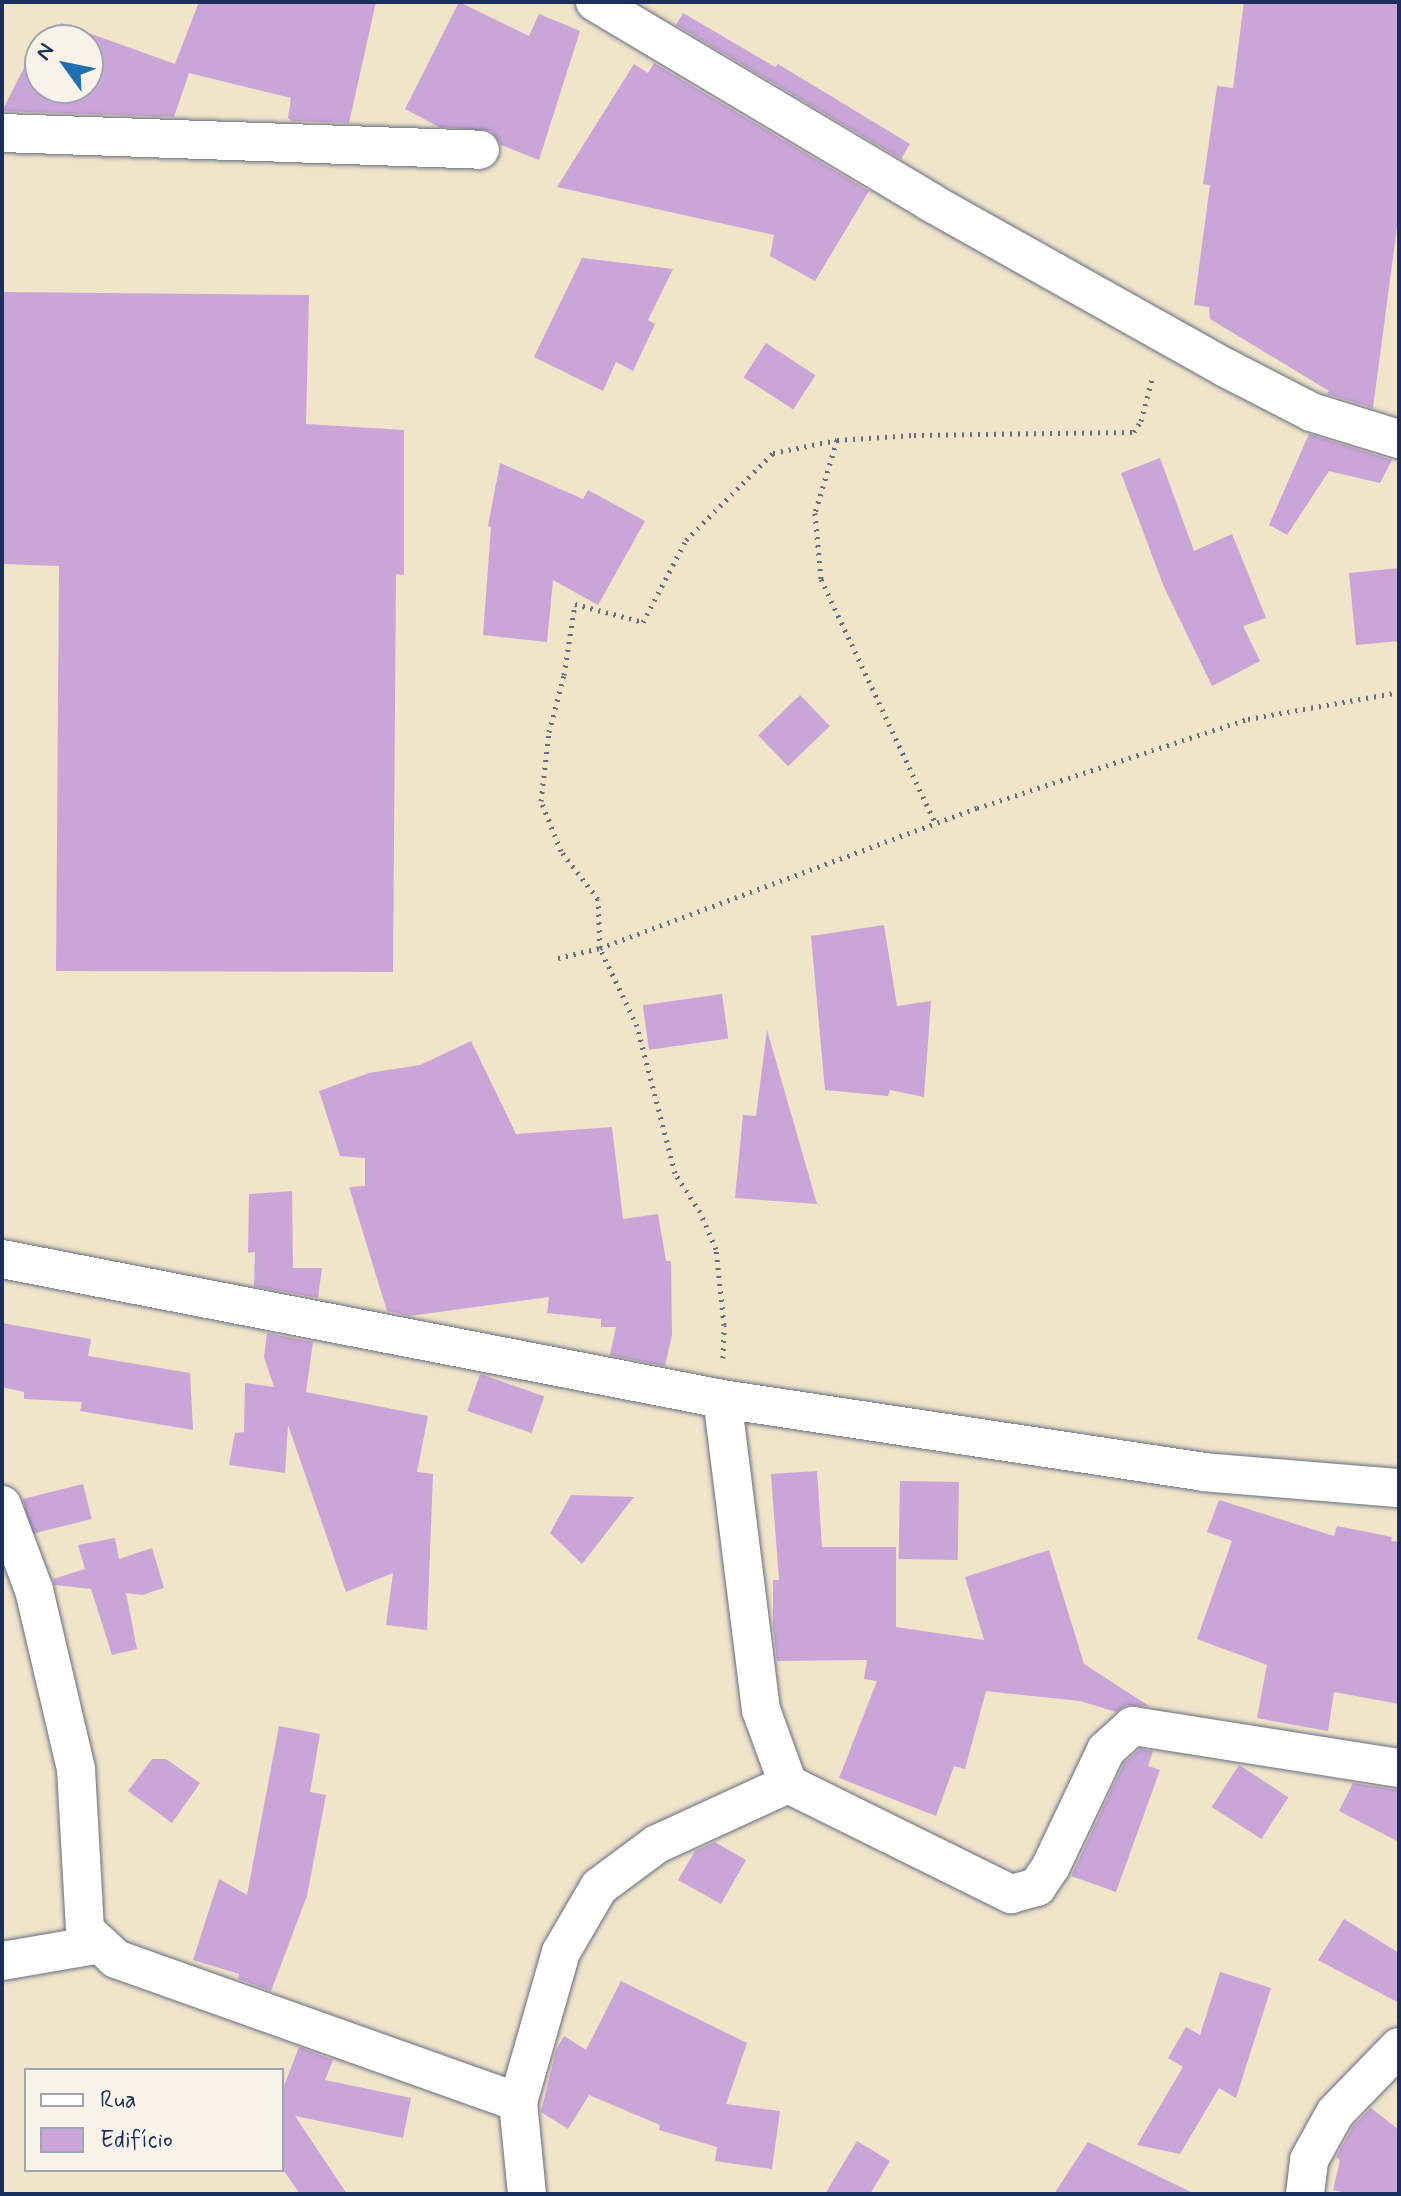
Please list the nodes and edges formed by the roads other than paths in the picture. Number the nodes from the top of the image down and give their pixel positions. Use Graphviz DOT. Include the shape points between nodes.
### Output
graph roads {
  1 [pos="595,2"];
  2 [pos="2,133"];
  3 [pos="480,150"];
  4 [pos="1399,439"];
  5 [pos="2,1259"];
  6 [pos="722,1399"];
  7 [pos="1399,1488"];
  8 [pos="2,1505"];
  9 [pos="1399,1768"];
  10 [pos="788,1784"];
  11 [pos="100,1944"];
  12 [pos="2,1961"];
  13 [pos="1399,2047"];
  14 [pos="518,2102"];
  15 [pos="527,2194"];
  16 [pos="1305,2194"];
  1 -- 4 [label="street" via="1164,334 1311,412"];
  2 -- 3 [label="street"];
  5 -- 6 [label="street"];
  6 -- 7 [label="street" via="1203,1472"];
  6 -- 10 [label="street" via="761,1710"];
  8 -- 11 [label="street" via="34,1590 76,1769 85,1930"];
  9 -- 10 [label="street" via="1133,1726 1106,1750 1037,1887 1011,1894"];
  10 -- 14 [label="street" via="657,1844 599,1887 561,1952"];
  11 -- 12 [label="street"];
  11 -- 14 [label="street" via="116,1959"];
  13 -- 16 [label="street" via="1335,2113 1309,2160"];
  14 -- 15 [label="street"];
}
